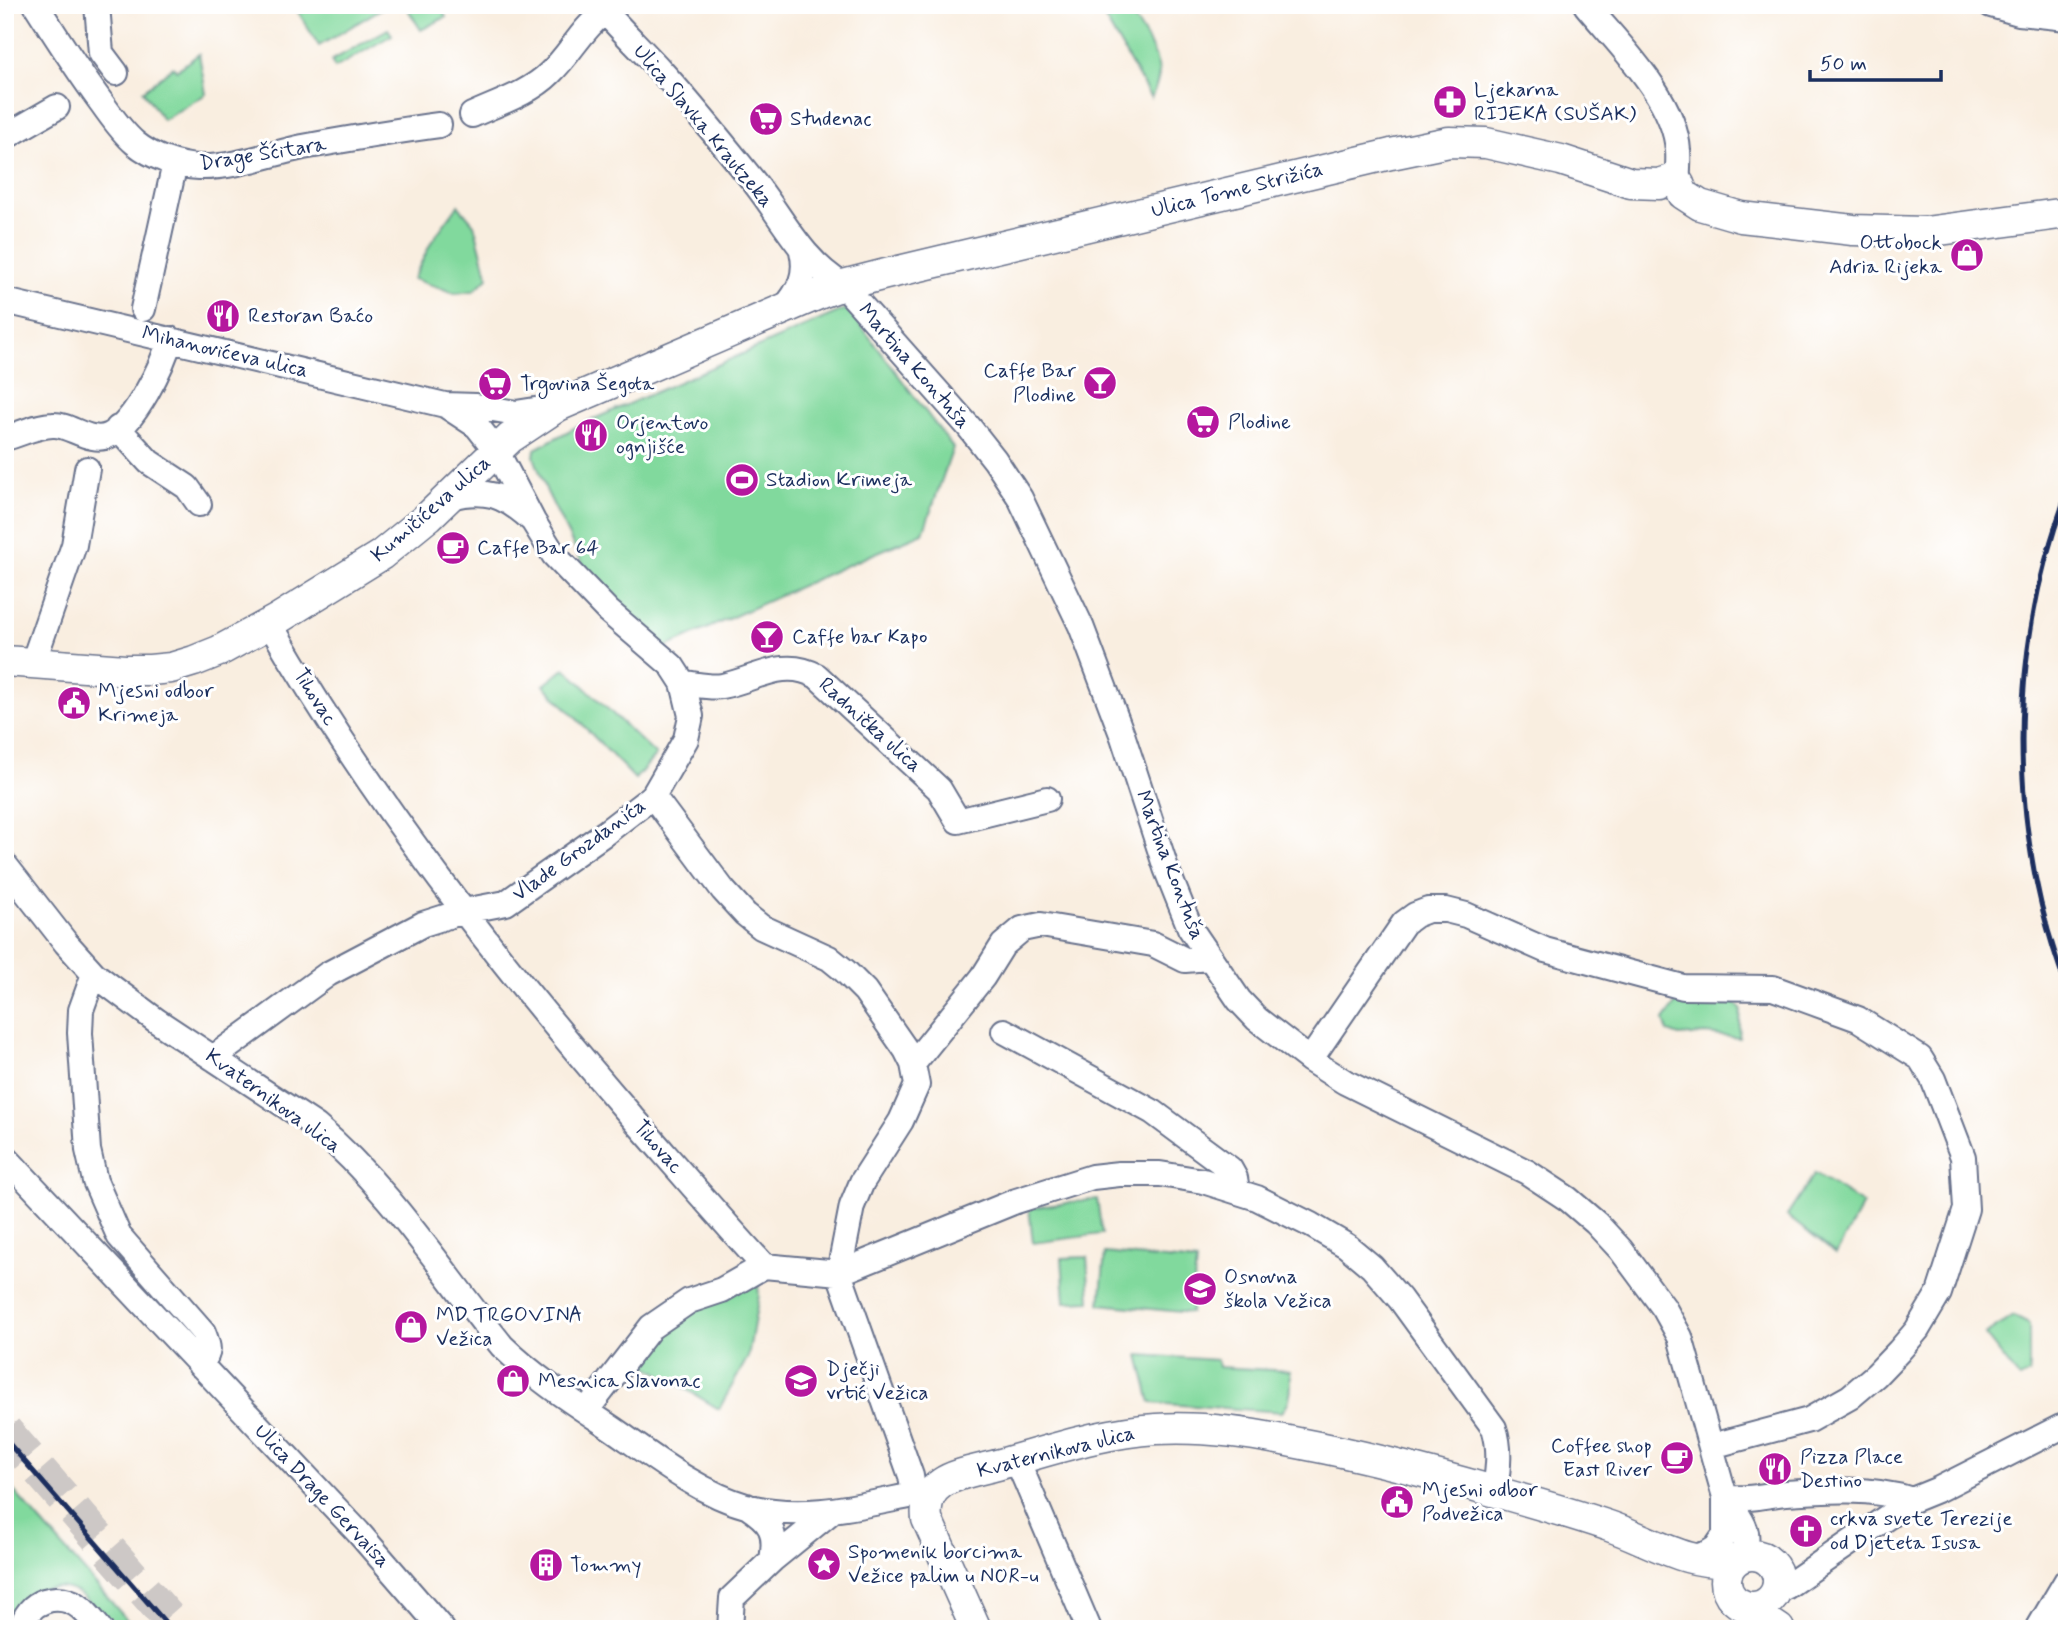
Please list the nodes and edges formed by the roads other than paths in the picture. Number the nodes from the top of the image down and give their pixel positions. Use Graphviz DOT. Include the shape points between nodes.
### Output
graph roads {
  1 [pos="36,5"];
  2 [pos="97,5"];
  3 [pos="1586,5"];
  4 [pos="1991,5"];
  5 [pos="602,8"];
  6 [pos="2067,19"];
  7 [pos="116,73"];
  8 [pos="57,107"];
  9 [pos="472,115"];
  10 [pos="439,125"];
  11 [pos="5,137"];
  12 [pos="175,163"];
  13 [pos="1670,188"];
  14 [pos="2067,213"];
  15 [pos="802,251"];
  16 [pos="843,285"];
  17 [pos="5,301"];
  18 [pos="143,309"];
  19 [pos="783,310"];
  20 [pos="170,339"];
  21 [pos="444,405"];
  22 [pos="558,406"];
  23 [pos="118,428"];
  24 [pos="5,438"];
  25 [pos="496,450"];
  26 [pos="87,469"];
  27 [pos="449,497"];
  28 [pos="200,504"];
  29 [pos="533,521"];
  30 [pos="270,624"];
  31 [pos="19,662"];
  32 [pos="683,683"];
  33 [pos="653,796"];
  34 [pos="1047,799"];
  35 [pos="5,865"];
  36 [pos="464,911"];
  37 [pos="1209,958"];
  38 [pos="94,974"];
  39 [pos="1004,1031"];
  40 [pos="214,1058"];
  41 [pos="1310,1060"];
  42 [pos="913,1064"];
  43 [pos="5,1157"];
  44 [pos="1237,1190"];
  45 [pos="764,1266"];
  46 [pos="839,1273"];
  47 [pos="200,1365"];
  48 [pos="586,1411"];
  49 [pos="2067,1427"];
  50 [pos="1712,1446"];
  51 [pos="1017,1460"];
  52 [pos="1495,1491"];
  53 [pos="921,1496"];
  54 [pos="1725,1497"];
  55 [pos="1912,1500"];
  56 [pos="759,1508"];
  57 [pos="831,1512"];
  58 [pos="1682,1555"];
  59 [pos="777,1557"];
  60 [pos="1739,1559"];
  61 [pos="2067,1580"];
  62 [pos="1780,1590"];
  63 [pos="1736,1599"];
  64 [pos="22,1629"];
  65 [pos="100,1629"];
  66 [pos="442,1629"];
  67 [pos="730,1629"];
  68 [pos="976,1629"];
  69 [pos="1089,1629"];
  70 [pos="1780,1629"];
  71 [pos="1786,1629"];
  72 [pos="2038,1629"];
  1 -- 12 [label="street, Drage Šćitara" via="122,132 148,152"];
  2 -- 7 [label="street" via="102,53"];
  3 -- 13 [label="street" via="1663,104 1678,150"];
  4 -- 6 [label="street"];
  5 -- 9 [label="street" via="548,75"];
  5 -- 15 [label="street, Ulica Slavka Krautzeka" via="740,164"];
  8 -- 11 [label="street"];
  10 -- 12 [label="street, Drage Šćitara" via="220,165"];
  12 -- 18 [label="street"];
  13 -- 14 [label="main road, Ulica Tome Strižića" via="1754,219 1853,230 1925,232"];
  13 -- 16 [label="main road, Ulica Tome Strižića" via="1521,151 1449,142"];
  15 -- 16 [label="street, Ulica Slavka Krautzeka"];
  15 -- 19 [label="street" via="801,284"];
  16 -- 19 [label="main road, Kumičićeva ulica"];
  16 -- 37 [label="street, Martina Kontuša" via="969,426 1020,498 1081,626 1167,869 1190,928"];
  17 -- 20 [label="street, Mihanovićeva ulica"];
  19 -- 22 [label="main road, Kumičićeva ulica"];
  20 -- 21 [label="street, Mihanovićeva ulica"];
  20 -- 23 [label="street" via="160,370"];
  21 -- 22 [label="street, Mihanovićeva ulica" via="516,413"];
  21 -- 25 [label="street, Mihanovićeva ulica" via="477,426"];
  22 -- 25 [label="main road, Kumičićeva ulica"];
  23 -- 24 [label="street" via="110,436 91,436 54,424"];
  23 -- 28 [label="street" via="149,462 187,487"];
  25 -- 27 [label="main road, Kumičićeva ulica"];
  25 -- 29 [label="street"];
  26 -- 31 [label="street" via="74,545"];
  27 -- 29 [label="street" via="484,493 513,503"];
  27 -- 30 [label="main road, Kumičićeva ulica" via="382,555"];
  29 -- 32 [label="street" via="554,555 592,596 672,666"];
  30 -- 31 [label="main road, Kumičićeva ulica" via="219,651 171,668 125,670"];
  30 -- 36 [label="street, Tihovac" via="361,770"];
  32 -- 33 [label="street, Vlade Grozdanića" via="690,727"];
  32 -- 34 [label="street, Radnička ulica" via="720,687 777,669 806,670 912,762 939,789 958,821"];
  33 -- 36 [label="street, Vlade Grozdanića" via="506,903"];
  33 -- 42 [label="street" via="745,914 761,927 830,958 845,971 873,1002"];
  35 -- 38 [label="street, Kvaternikova ulica"];
  36 -- 40 [label="street, Vlade Grozdanića" via="423,924 328,974"];
  36 -- 45 [label="street, Tihovac" via="555,1027"];
  37 -- 41 [label="street, Martina Kontuša" via="1257,1019"];
  37 -- 42 [label="street" via="1185,960 1153,944 1041,925 1022,929 1003,945"];
  38 -- 40 [label="street, Kvaternikova ulica"];
  38 -- 47 [label="street" via="81,1010 80,1033 88,1150 96,1181 119,1236 203,1332 210,1347"];
  39 -- 44 [label="street" via="1153,1112 1230,1169"];
  40 -- 48 [label="street, Kvaternikova ulica" via="337,1144 367,1173 502,1346 523,1367"];
  41 -- 50 [label="street, Martina Kontuša" via="1359,1090 1527,1172 1596,1223 1629,1260 1680,1337"];
  41 -- 50 [label="street" via="1404,923 1437,910 1466,915 1545,950 1683,987 1773,988 1858,1019 1920,1058 1933,1079 1963,1157 1966,1209 1939,1293 1899,1351 1850,1397 1809,1420"];
  42 -- 46 [label="street" via="917,1085 852,1206"];
  43 -- 47 [label="street, Ulica Drage Gervaisa"];
  44 -- 46 [label="street" via="1160,1174 1092,1177 1016,1201"];
  44 -- 52 [label="street" via="1347,1246 1400,1299 1494,1428 1499,1443"];
  45 -- 46 [label="street"];
  45 -- 48 [label="street" via="722,1290 689,1301 651,1326"];
  46 -- 53 [label="street"];
  47 -- 66 [label="street, Ulica Drage Gervaisa" via="358,1532"];
  48 -- 56 [label="street, Kvaternikova ulica" via="664,1464 727,1499"];
  49 -- 55 [label="street"];
  50 -- 54 [label="street, Martina Kontuša"];
  51 -- 52 [label="main road, Kvaternikova ulica" via="1135,1431 1237,1431 1365,1456"];
  51 -- 53 [label="main road, Kvaternikova ulica" via="947,1479"];
  51 -- 69 [label="street"];
  52 -- 58 [label="main road, Kvaternikova ulica" via="1611,1527"];
  53 -- 57 [label="street, Kvaternikova ulica"];
  53 -- 68 [label="main road"];
  54 -- 55 [label="street" via="1851,1491"];
  54 -- 58 [label="street, Martina Kontuša" via="1725,1535 1716,1548"];
  54 -- 60 [label="street, Martina Kontuša" via="1747,1532"];
  55 -- 62 [label="street"];
  56 -- 57 [label="street, Kvaternikova ulica"];
  56 -- 59 [label="street" via="779,1519 783,1530"];
  57 -- 59 [label="street, Kvaternikova ulica"];
  58 -- 60 [label="main road, Kvaternikova ulica" via="1715,1562"];
  58 -- 63 [label="main road, Kvaternikova ulica"];
  59 -- 67 [label="street, Kvaternikova ulica" via="732,1598"];
  60 -- 62 [label="main road, Kvaternikova ulica" via="1759,1556 1773,1565"];
  60 -- 63 [label="main road" via="1727,1577"];
  61 -- 72 [label="street"];
  62 -- 63 [label="main road" via="1764,1604 1749,1606"];
  62 -- 71 [label="main road, Kvaternikova ulica" via="1779,1615"];
  63 -- 70 [label="main road, Kvaternikova ulica"];
  64 -- 65 [label="street" via="29,1610 52,1599 81,1608"];
}
